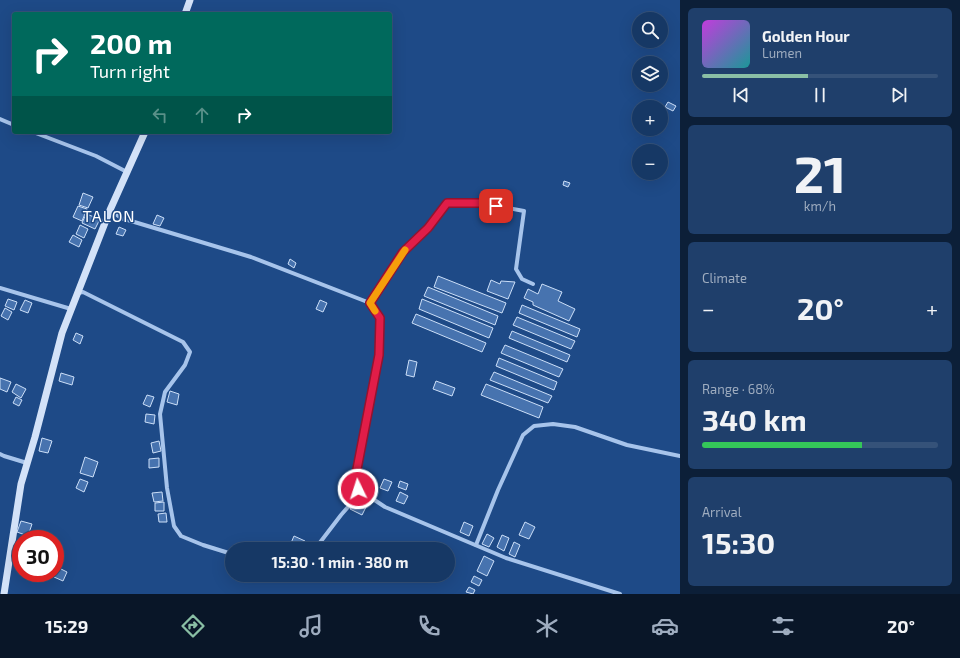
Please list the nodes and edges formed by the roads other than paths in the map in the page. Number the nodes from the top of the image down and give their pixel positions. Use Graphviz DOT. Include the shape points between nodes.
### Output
graph roads {
  1 [pos="190,0"];
  2 [pos="186,12"];
  3 [pos="0,120"];
  4 [pos="12,124"];
  5 [pos="38,134"];
  6 [pos="144,134"];
  7 [pos="128,172"];
  8 [pos="110,210"];
  9 [pos="533,284"];
  10 [pos="0,288"];
  11 [pos="77,293"];
  12 [pos="370,303"];
  13 [pos="71,309"];
  14 [pos="0,454"];
  15 [pos="680,456"];
  16 [pos="27,463"];
  17 [pos="362,491"];
  18 [pos="320,542"];
  19 [pos="476,545"];
  20 [pos="225,552"];
  21 [pos="4,594"];
  22 [pos="620,594"];
  1 -- 2 [label="street"];
  3 -- 4 [label="street"];
  5 -- 7 [label="street" via="96,156"];
  6 -- 7 [label="street"];
  7 -- 8 [label="street"];
  8 -- 11 [label="street"];
  8 -- 12 [label="street" via="121,218 251,257"];
  9 -- 12 [label="street" via="522,279 516,269 524,211 482,203 447,203 428,228 403,252"];
  10 -- 13 [label="street"];
  11 -- 13 [label="street"];
  11 -- 20 [label="street" via="83,292 183,342 190,352 186,364 165,392 160,414 167,488 174,526 181,536"];
  12 -- 17 [label="street" via="380,318 379,355 357,469 358,489"];
  13 -- 16 [label="street"];
  14 -- 16 [label="street"];
  15 -- 19 [label="street" via="627,444 575,427 553,424 534,426 523,435"];
  16 -- 21 [label="street" via="21,484"];
  17 -- 18 [label="street"];
  17 -- 19 [label="street" via="385,507"];
  19 -- 22 [label="street" via="506,558"];
}
